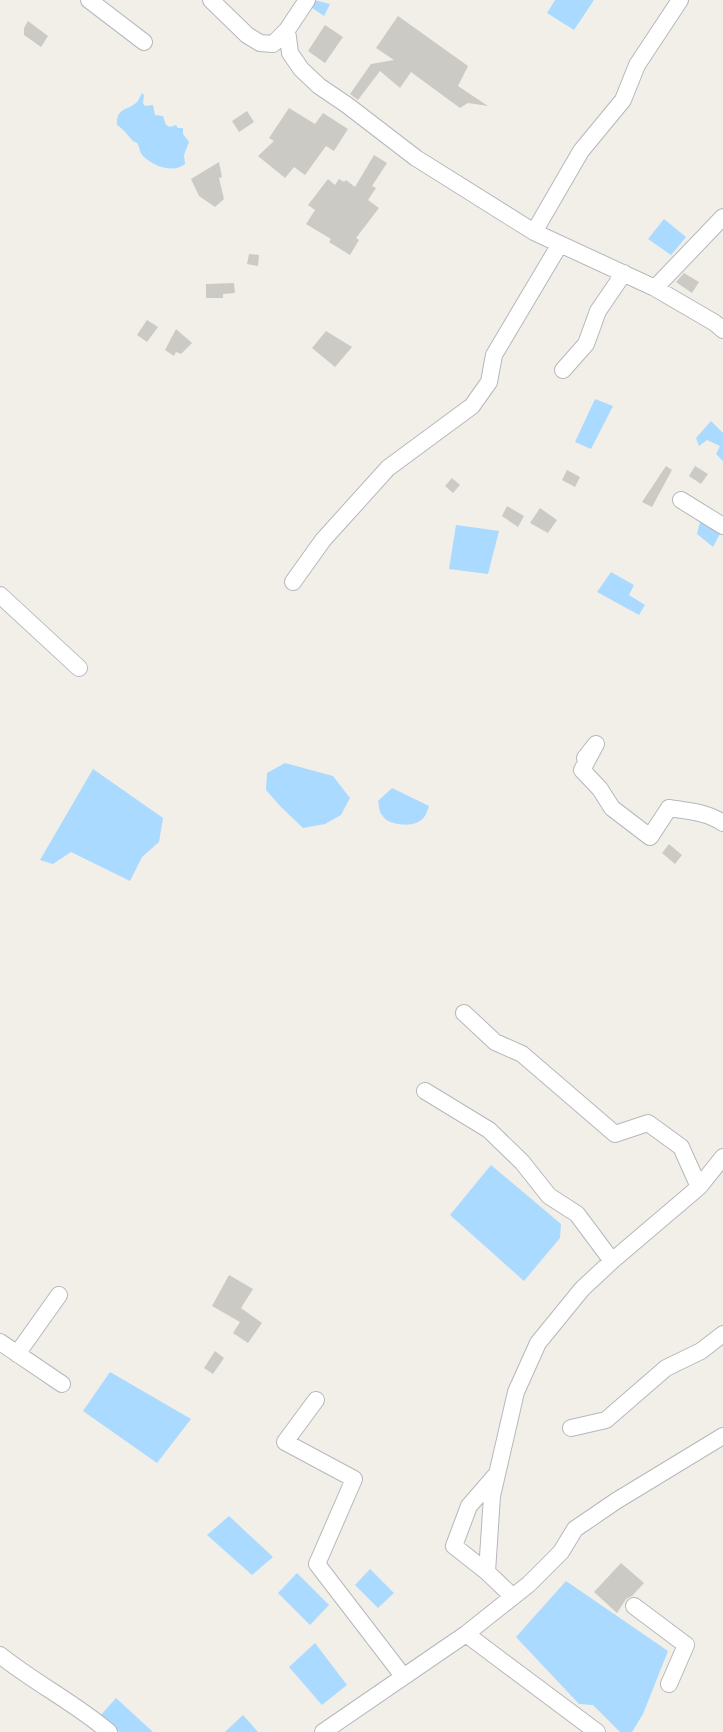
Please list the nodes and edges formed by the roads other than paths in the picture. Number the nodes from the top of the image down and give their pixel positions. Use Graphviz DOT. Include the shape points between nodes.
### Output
graph roads {
  1 [pos="89,0"];
  2 [pos="211,0"];
  3 [pos="307,0"];
  4 [pos="680,0"];
  5 [pos="287,30"];
  6 [pos="144,42"];
  7 [pos="723,217"];
  8 [pos="534,232"];
  9 [pos="560,244"];
  10 [pos="624,273"];
  11 [pos="655,288"];
  12 [pos="723,330"];
  13 [pos="563,370"];
  14 [pos="681,500"];
  15 [pos="723,526"];
  16 [pos="293,582"];
  17 [pos="0,595"];
  18 [pos="79,668"];
  19 [pos="585,758"];
  20 [pos="723,823"];
  21 [pos="464,1013"];
  22 [pos="425,1091"];
  23 [pos="723,1157"];
  24 [pos="699,1187"];
  25 [pos="612,1261"];
  26 [pos="59,1295"];
  27 [pos="723,1334"];
  28 [pos="0,1342"];
  29 [pos="17,1354"];
  30 [pos="62,1384"];
  31 [pos="316,1400"];
  32 [pos="571,1428"];
  33 [pos="722,1437"];
  34 [pos="498,1472"];
  35 [pos="487,1572"];
  36 [pos="512,1596"];
  37 [pos="634,1606"];
  38 [pos="466,1634"];
  39 [pos="0,1655"];
  40 [pos="403,1676"];
  41 [pos="669,1684"];
  42 [pos="109,1732"];
  43 [pos="323,1732"];
  44 [pos="597,1732"];
  1 -- 6 [label="street"];
  2 -- 5 [label="street" via="260,43 273,44"];
  3 -- 5 [label="street"];
  4 -- 8 [label="street" via="638,66 623,100 581,151"];
  5 -- 8 [label="street" via="290,53 300,69 319,86 416,158"];
  7 -- 11 [label="street"];
  8 -- 9 [label="street"];
  9 -- 10 [label="street"];
  9 -- 16 [label="street" via="494,355 489,382 472,406 388,468 329,532"];
  10 -- 11 [label="street"];
  10 -- 13 [label="street" via="598,312 586,344"];
  11 -- 12 [label="street"];
  14 -- 15 [label="street"];
  17 -- 18 [label="street"];
  19 -- 20 [label="street" via="596,744 582,770 612,808 650,837 669,808"];
  21 -- 24 [label="street" via="495,1042 522,1054 615,1134 648,1124 681,1147"];
  22 -- 25 [label="street" via="489,1131 522,1162 549,1196 577,1214"];
  23 -- 24 [label="street"];
  24 -- 25 [label="street"];
  25 -- 34 [label="street" via="582,1289 538,1343 516,1392"];
  26 -- 29 [label="street"];
  27 -- 32 [label="street" via="701,1351 666,1368 606,1420"];
  28 -- 29 [label="street"];
  29 -- 30 [label="street"];
  31 -- 40 [label="street" via="285,1442 354,1479 316,1564"];
  33 -- 36 [label="street" via="574,1529 561,1552"];
  34 -- 35 [label="street" via="492,1496"];
  34 -- 35 [label="street" via="469,1506 454,1546"];
  35 -- 36 [label="street"];
  36 -- 38 [label="street"];
  37 -- 41 [label="street" via="686,1645"];
  38 -- 40 [label="street"];
  38 -- 44 [label="street"];
  39 -- 42 [label="street"];
  40 -- 43 [label="street"];
}
